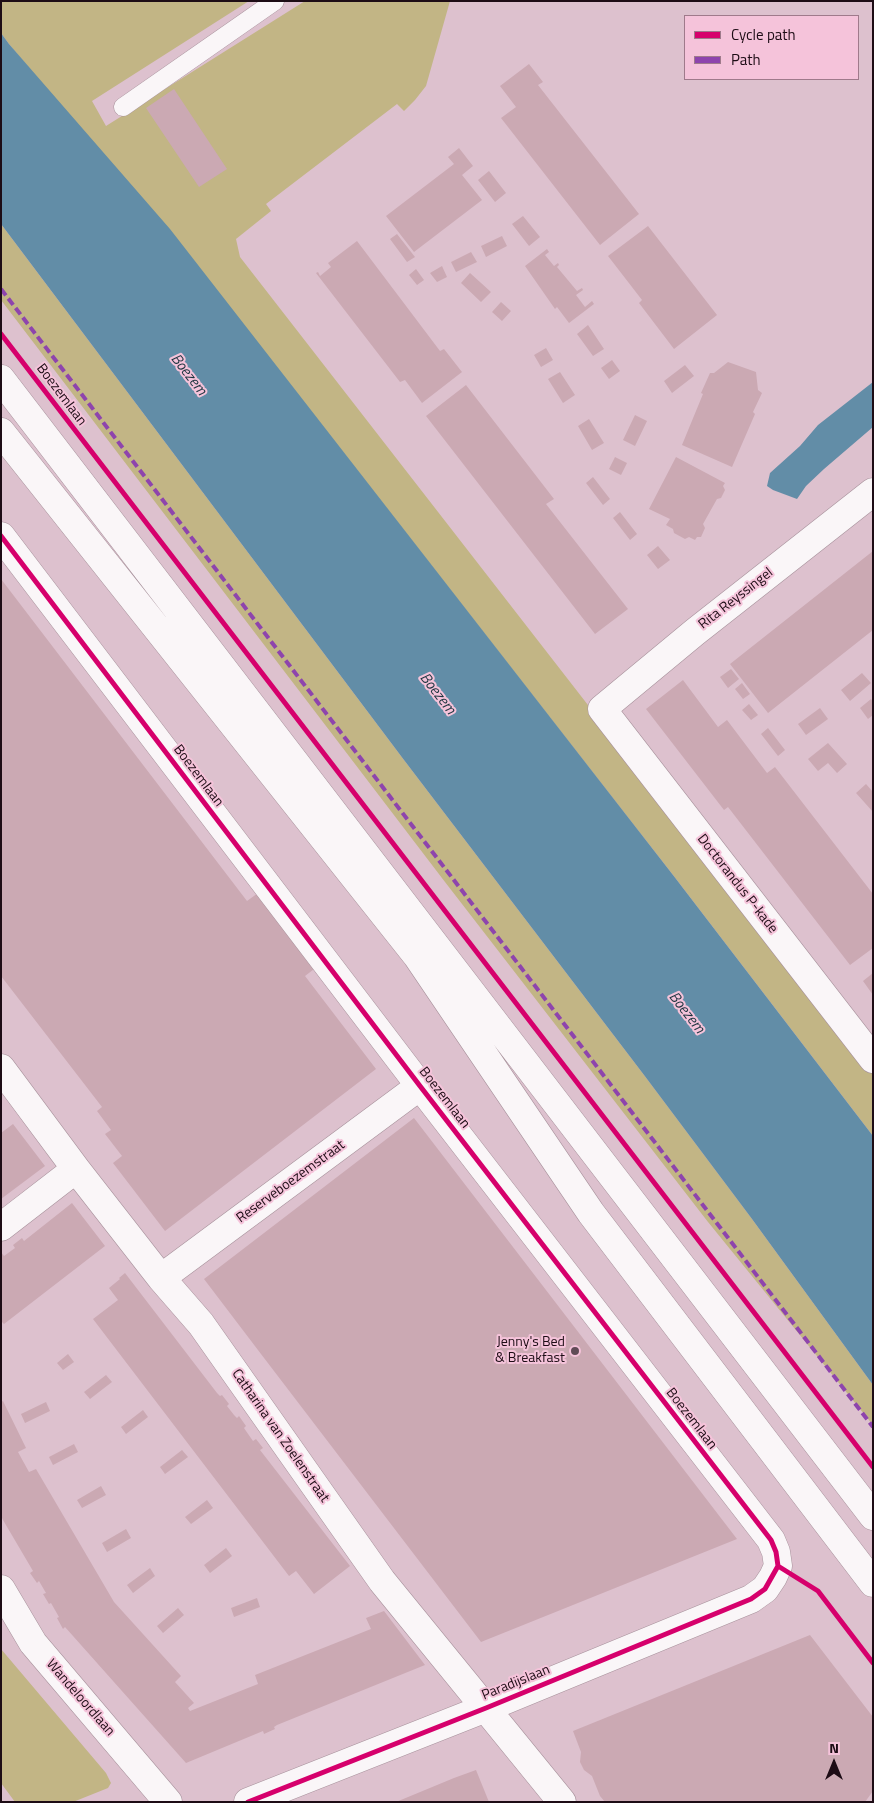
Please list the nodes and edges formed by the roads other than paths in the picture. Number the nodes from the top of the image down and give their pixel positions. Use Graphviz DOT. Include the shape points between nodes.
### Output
graph roads {
  1 [pos="275,1"];
  2 [pos="123,107"];
  3 [pos="1,379"];
  4 [pos="1,432"];
  5 [pos="873,492"];
  6 [pos="1,536"];
  7 [pos="602,709"];
  8 [pos="873,1059"];
  9 [pos="1,1068"];
  10 [pos="420,1086"];
  11 [pos="76,1169"];
  12 [pos="1,1227"];
  13 [pos="161,1278"];
  14 [pos="873,1516"];
  15 [pos="778,1566"];
  16 [pos="873,1583"];
  17 [pos="1,1589"];
  18 [pos="486,1708"];
  19 [pos="168,1802"];
  20 [pos="248,1802"];
  21 [pos="562,1802"];
  1 -- 2 [label="lane"];
  3 -- 14 [label="street"];
  4 -- 16 [label="street" via="417,956 590,1212"];
  5 -- 7 [label="street, Rita Reyssingel"];
  6 -- 10 [label="street, Boezemlaan"];
  7 -- 8 [label="street, Doctorandus P-kade"];
  9 -- 11 [label="street, Catharina van Zoelenstraat"];
  10 -- 13 [label="street, Reserveboezemstraat"];
  10 -- 15 [label="street, Boezemlaan" via="771,1540"];
  11 -- 12 [label="street"];
  11 -- 13 [label="street, Catharina van Zoelenstraat"];
  13 -- 18 [label="street, Catharina van Zoelenstraat" via="201,1324 382,1581"];
  15 -- 18 [label="street, Paradijslaan" via="765,1589 751,1599"];
  17 -- 19 [label="street, Wandeloordlaan" via="33,1644"];
  18 -- 20 [label="street, Paradijslaan"];
  18 -- 21 [label="street, Catharina van Zoelenstraat"];
}
